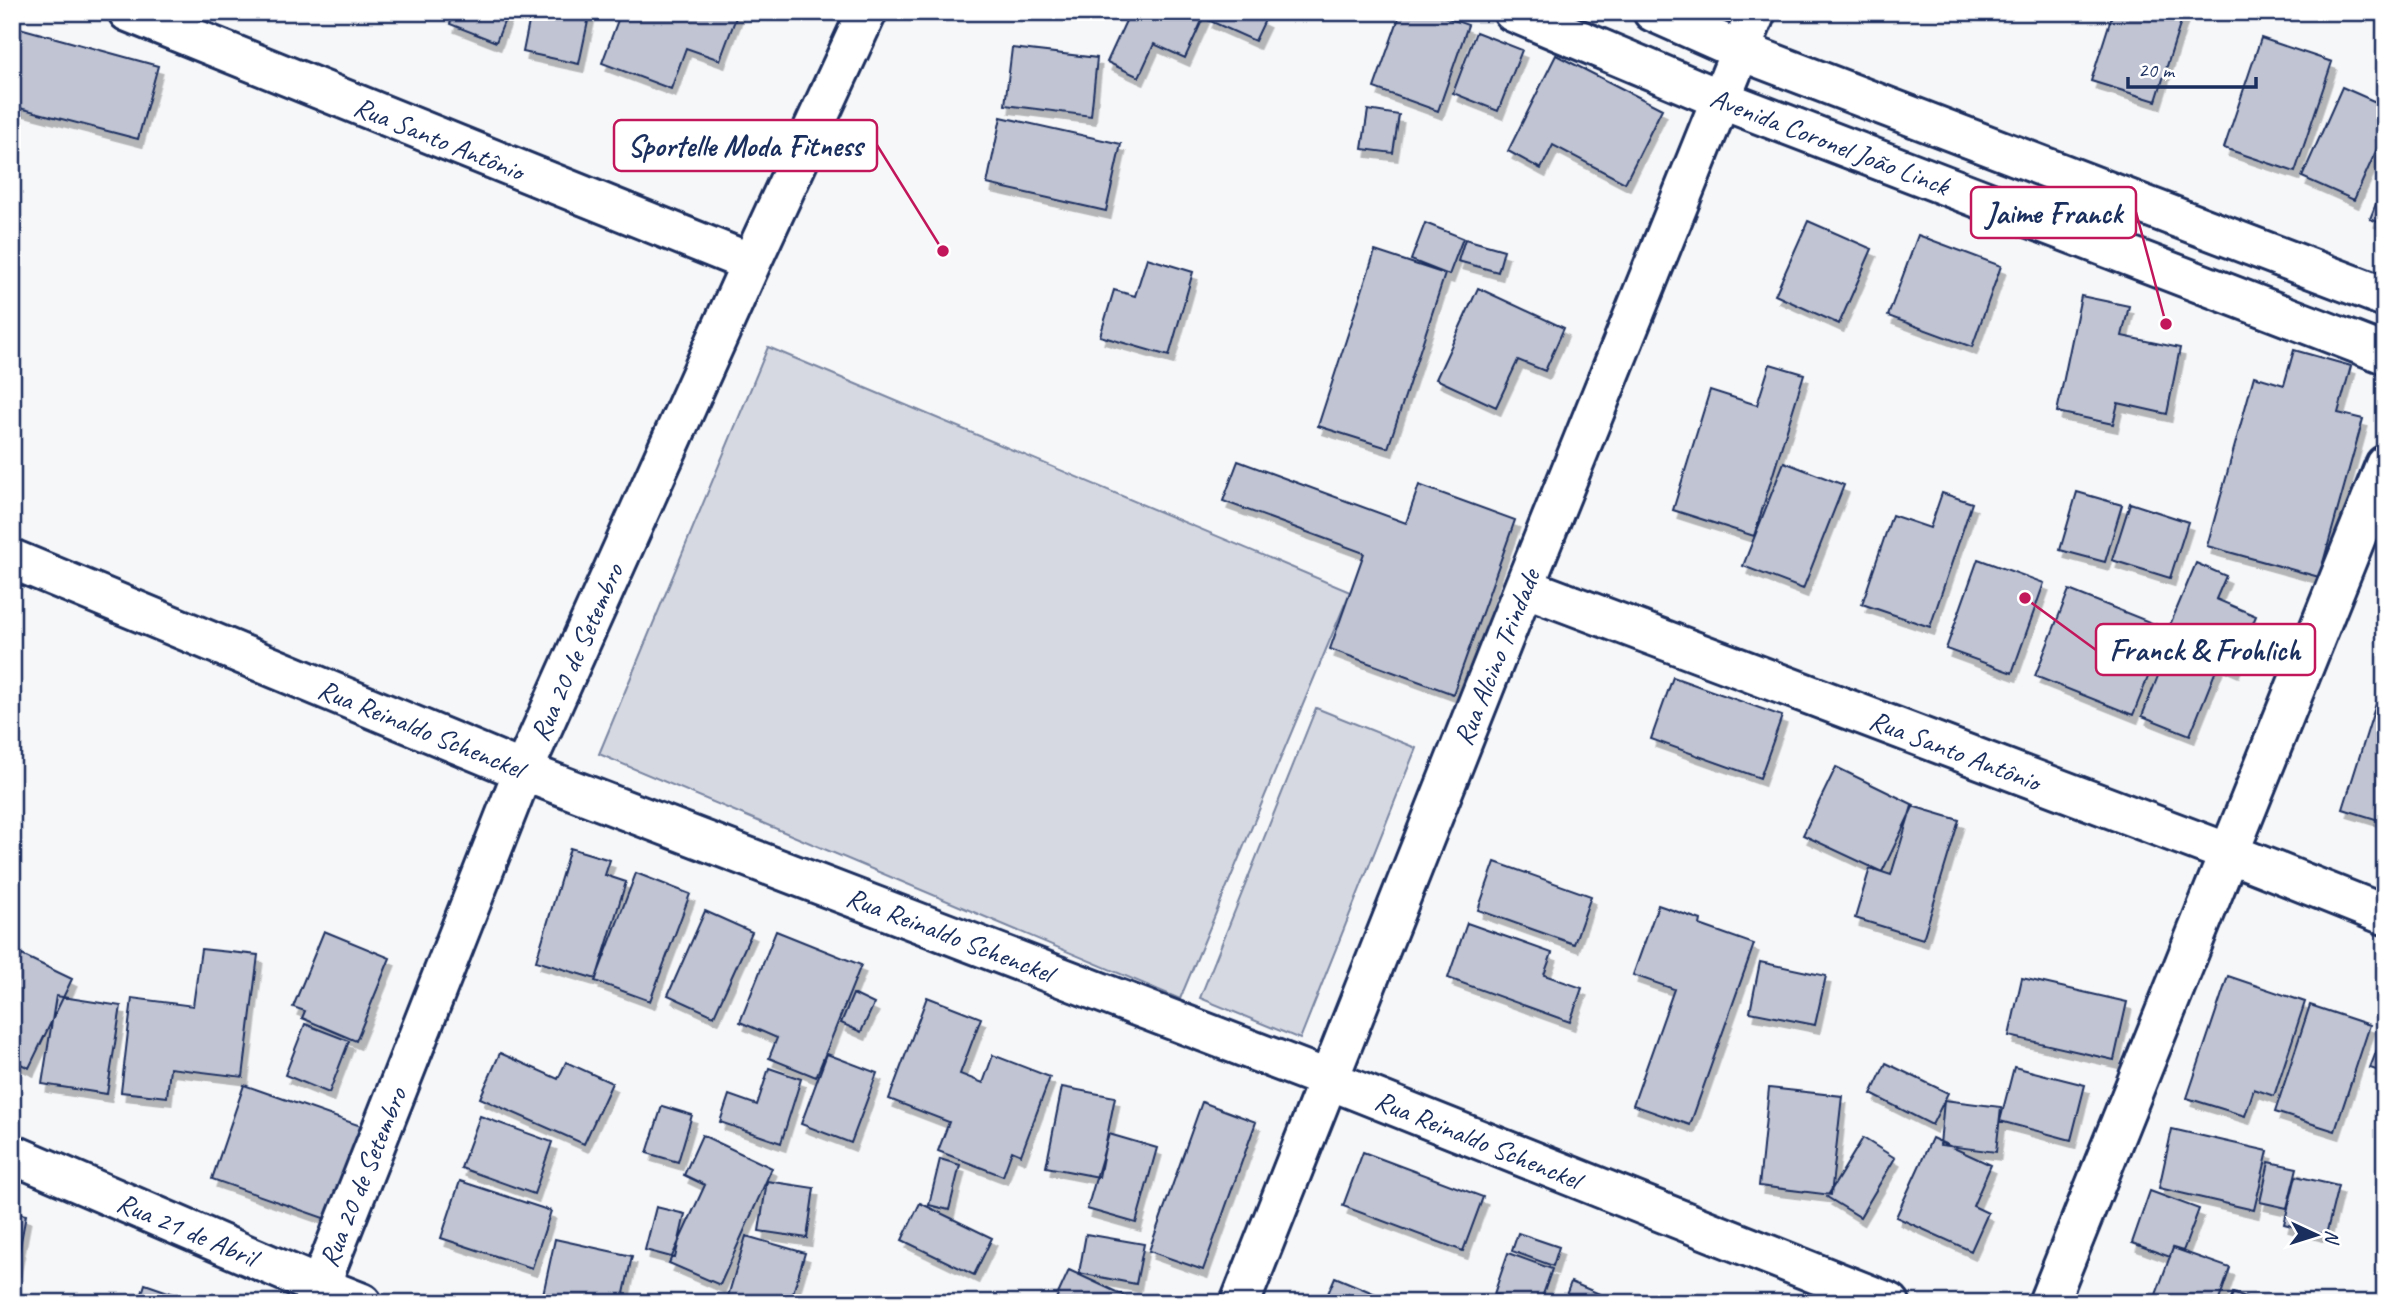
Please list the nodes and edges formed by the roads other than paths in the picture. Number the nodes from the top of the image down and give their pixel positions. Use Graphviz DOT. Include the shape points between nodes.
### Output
graph roads {
  1 [pos="128,12"];
  2 [pos="866,12"];
  3 [pos="1513,12"];
  4 [pos="1653,12"];
  5 [pos="1756,12"];
  6 [pos="1741,51"];
  7 [pos="1720,99"];
  8 [pos="751,263"];
  9 [pos="2385,297"];
  10 [pos="2385,354"];
  11 [pos="2385,465"];
  12 [pos="12,559"];
  13 [pos="1524,587"];
  14 [pos="523,771"];
  15 [pos="2229,853"];
  16 [pos="2385,915"];
  17 [pos="1327,1079"];
  18 [pos="12,1154"];
  19 [pos="316,1295"];
  20 [pos="362,1303"];
  21 [pos="1240,1303"];
  22 [pos="1890,1303"];
  23 [pos="2048,1303"];
  1 -- 8 [label="street, Rua Santo Antônio"];
  2 -- 8 [label="street, Rua 20 de Setembro"];
  3 -- 7 [label="street, Avenida Coronel João Linck"];
  4 -- 6 [label="street, Avenida Coronel João Linck"];
  5 -- 6 [label="street, Rua Alcino Trindade"];
  6 -- 7 [label="street, Rua Alcino Trindade"];
  6 -- 9 [label="street, Avenida Coronel João Linck"];
  7 -- 10 [label="street, Avenida Coronel João Linck"];
  7 -- 13 [label="street, Rua Alcino Trindade"];
  8 -- 14 [label="street, Rua 20 de Setembro"];
  11 -- 15 [label="street"];
  12 -- 14 [label="street, Rua Reinaldo Schenckel"];
  13 -- 15 [label="street, Rua Santo Antônio"];
  13 -- 17 [label="street, Rua Alcino Trindade"];
  14 -- 17 [label="street, Rua Reinaldo Schenckel"];
  14 -- 19 [label="street, Rua 20 de Setembro"];
  15 -- 16 [label="street, Rua Santo Antônio"];
  15 -- 23 [label="street"];
  17 -- 21 [label="street, Rua Alcino Trindade"];
  17 -- 22 [label="street, Rua Reinaldo Schenckel"];
  18 -- 19 [label="street, Rua 21 de Abril"];
  19 -- 20 [label="street, Rua 21 de Abril"];
}
